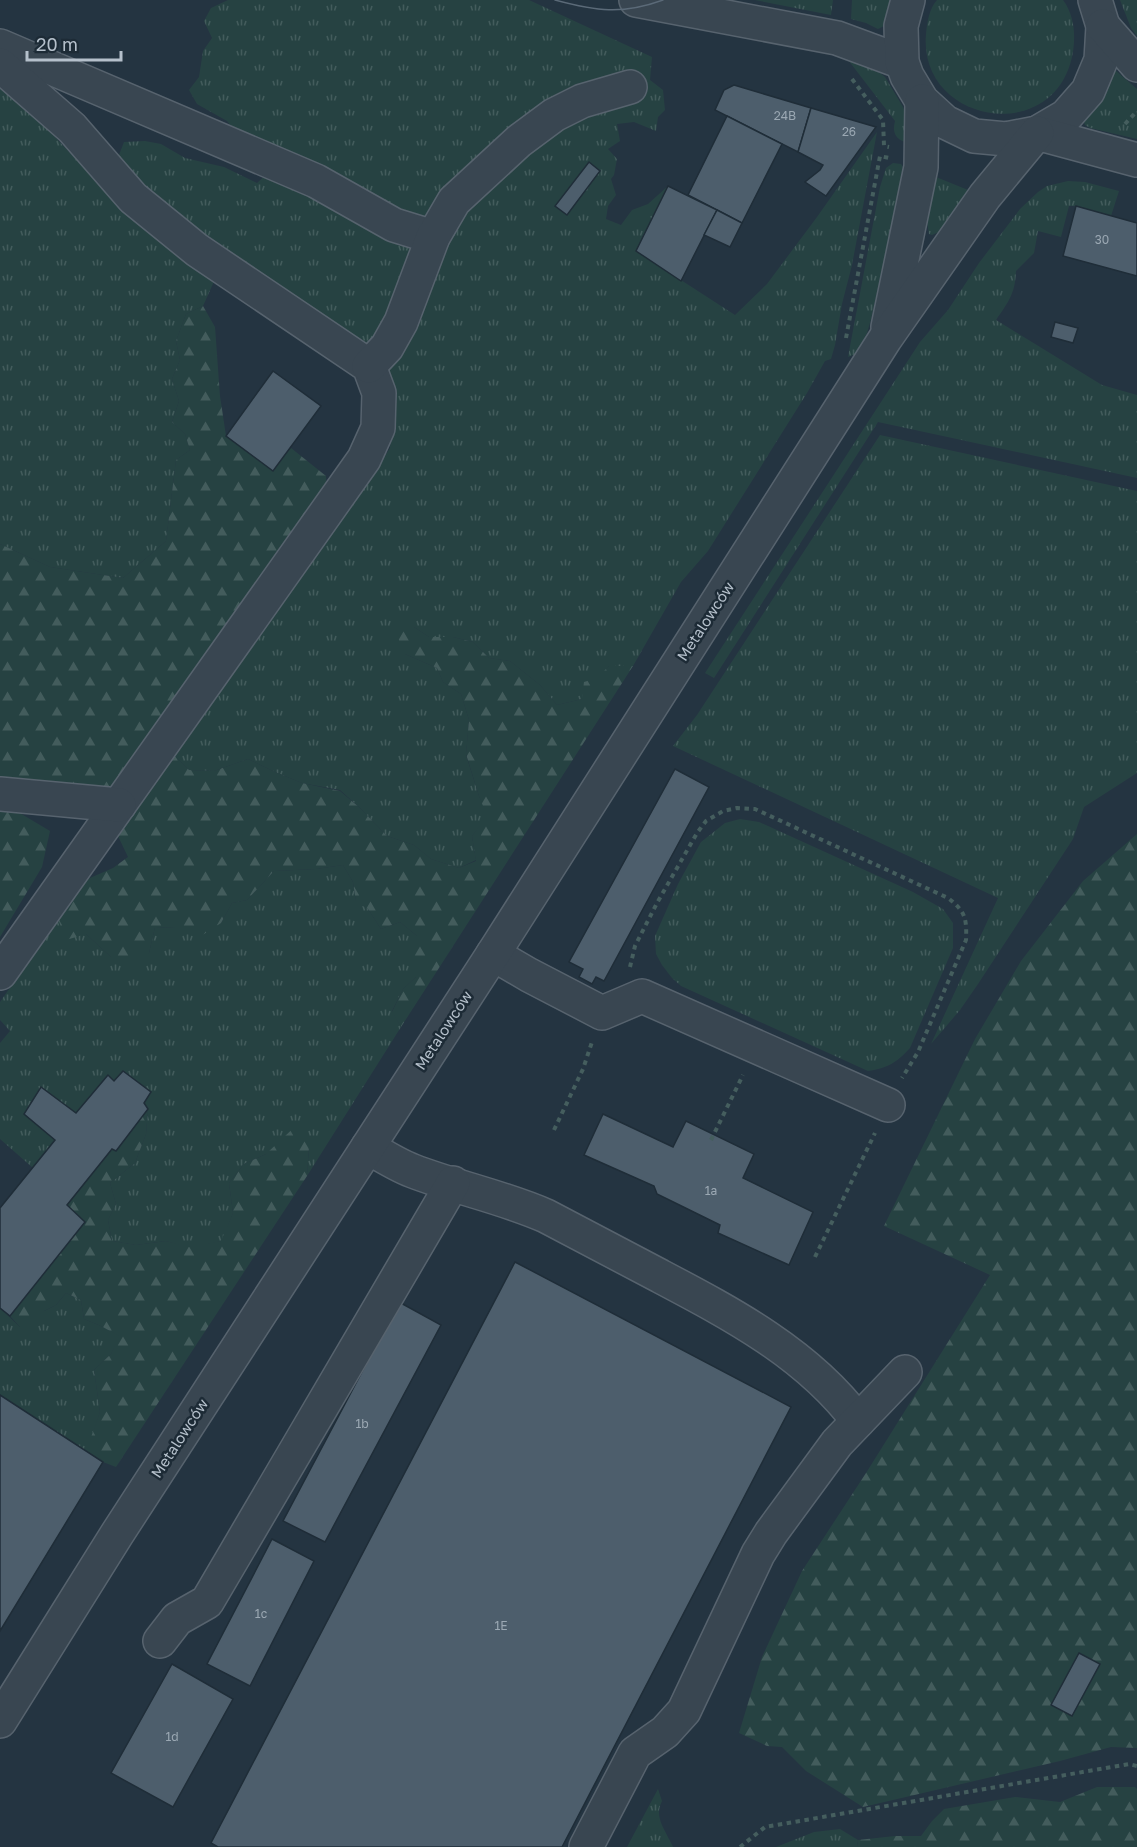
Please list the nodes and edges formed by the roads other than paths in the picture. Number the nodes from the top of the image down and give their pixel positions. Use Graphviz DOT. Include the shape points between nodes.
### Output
graph roads {
  1 [pos="636,0"];
  2 [pos="908,0"];
  3 [pos="1099,13"];
  4 [pos="0,46"];
  5 [pos="902,62"];
  6 [pos="0,65"];
  7 [pos="1137,65"];
  8 [pos="630,87"];
  9 [pos="922,101"];
  10 [pos="1037,133"];
  11 [pos="1137,160"];
  12 [pos="433,237"];
  13 [pos="885,339"];
  14 [pos="369,366"];
  15 [pos="0,794"];
  16 [pos="119,805"];
  17 [pos="493,954"];
  18 [pos="0,973"];
  19 [pos="888,1106"];
  20 [pos="368,1147"];
  21 [pos="453,1183"];
  22 [pos="905,1372"];
  23 [pos="858,1421"];
  24 [pos="160,1641"];
  25 [pos="0,1720"];
  26 [pos="586,1847"];
  1 -- 5 [label="street" via="837,38"];
  2 -- 5 [label="street" via="901,26"];
  3 -- 7 [label="street"];
  3 -- 10 [label="street" via="1101,60 1088,91 1066,116"];
  4 -- 12 [label="street" via="316,181 394,225"];
  5 -- 9 [label="street"];
  6 -- 14 [label="street" via="72,128 133,198 197,250"];
  8 -- 12 [label="street" via="582,101 554,115 519,141 454,201"];
  9 -- 10 [label="street" via="945,123 974,136 1006,139"];
  9 -- 13 [label="street" via="921,166"];
  10 -- 11 [label="street"];
  10 -- 13 [label="street, Metalowców" via="985,196"];
  12 -- 14 [label="street" via="401,322 387,347"];
  13 -- 17 [label="street, Metalowców"];
  14 -- 16 [label="street" via="379,393 378,428 364,459"];
  15 -- 16 [label="street"];
  16 -- 18 [label="street"];
  17 -- 19 [label="street" via="602,1013 642,996"];
  17 -- 20 [label="street, Metalowców"];
  20 -- 21 [label="street" via="413,1171"];
  20 -- 25 [label="street, Metalowców"];
  21 -- 23 [label="street" via="546,1216 727,1313 801,1363"];
  21 -- 24 [label="street" via="207,1602 177,1619"];
  22 -- 23 [label="street"];
  23 -- 26 [label="street" via="837,1443 771,1533 684,1711 665,1732 635,1753"];
}
